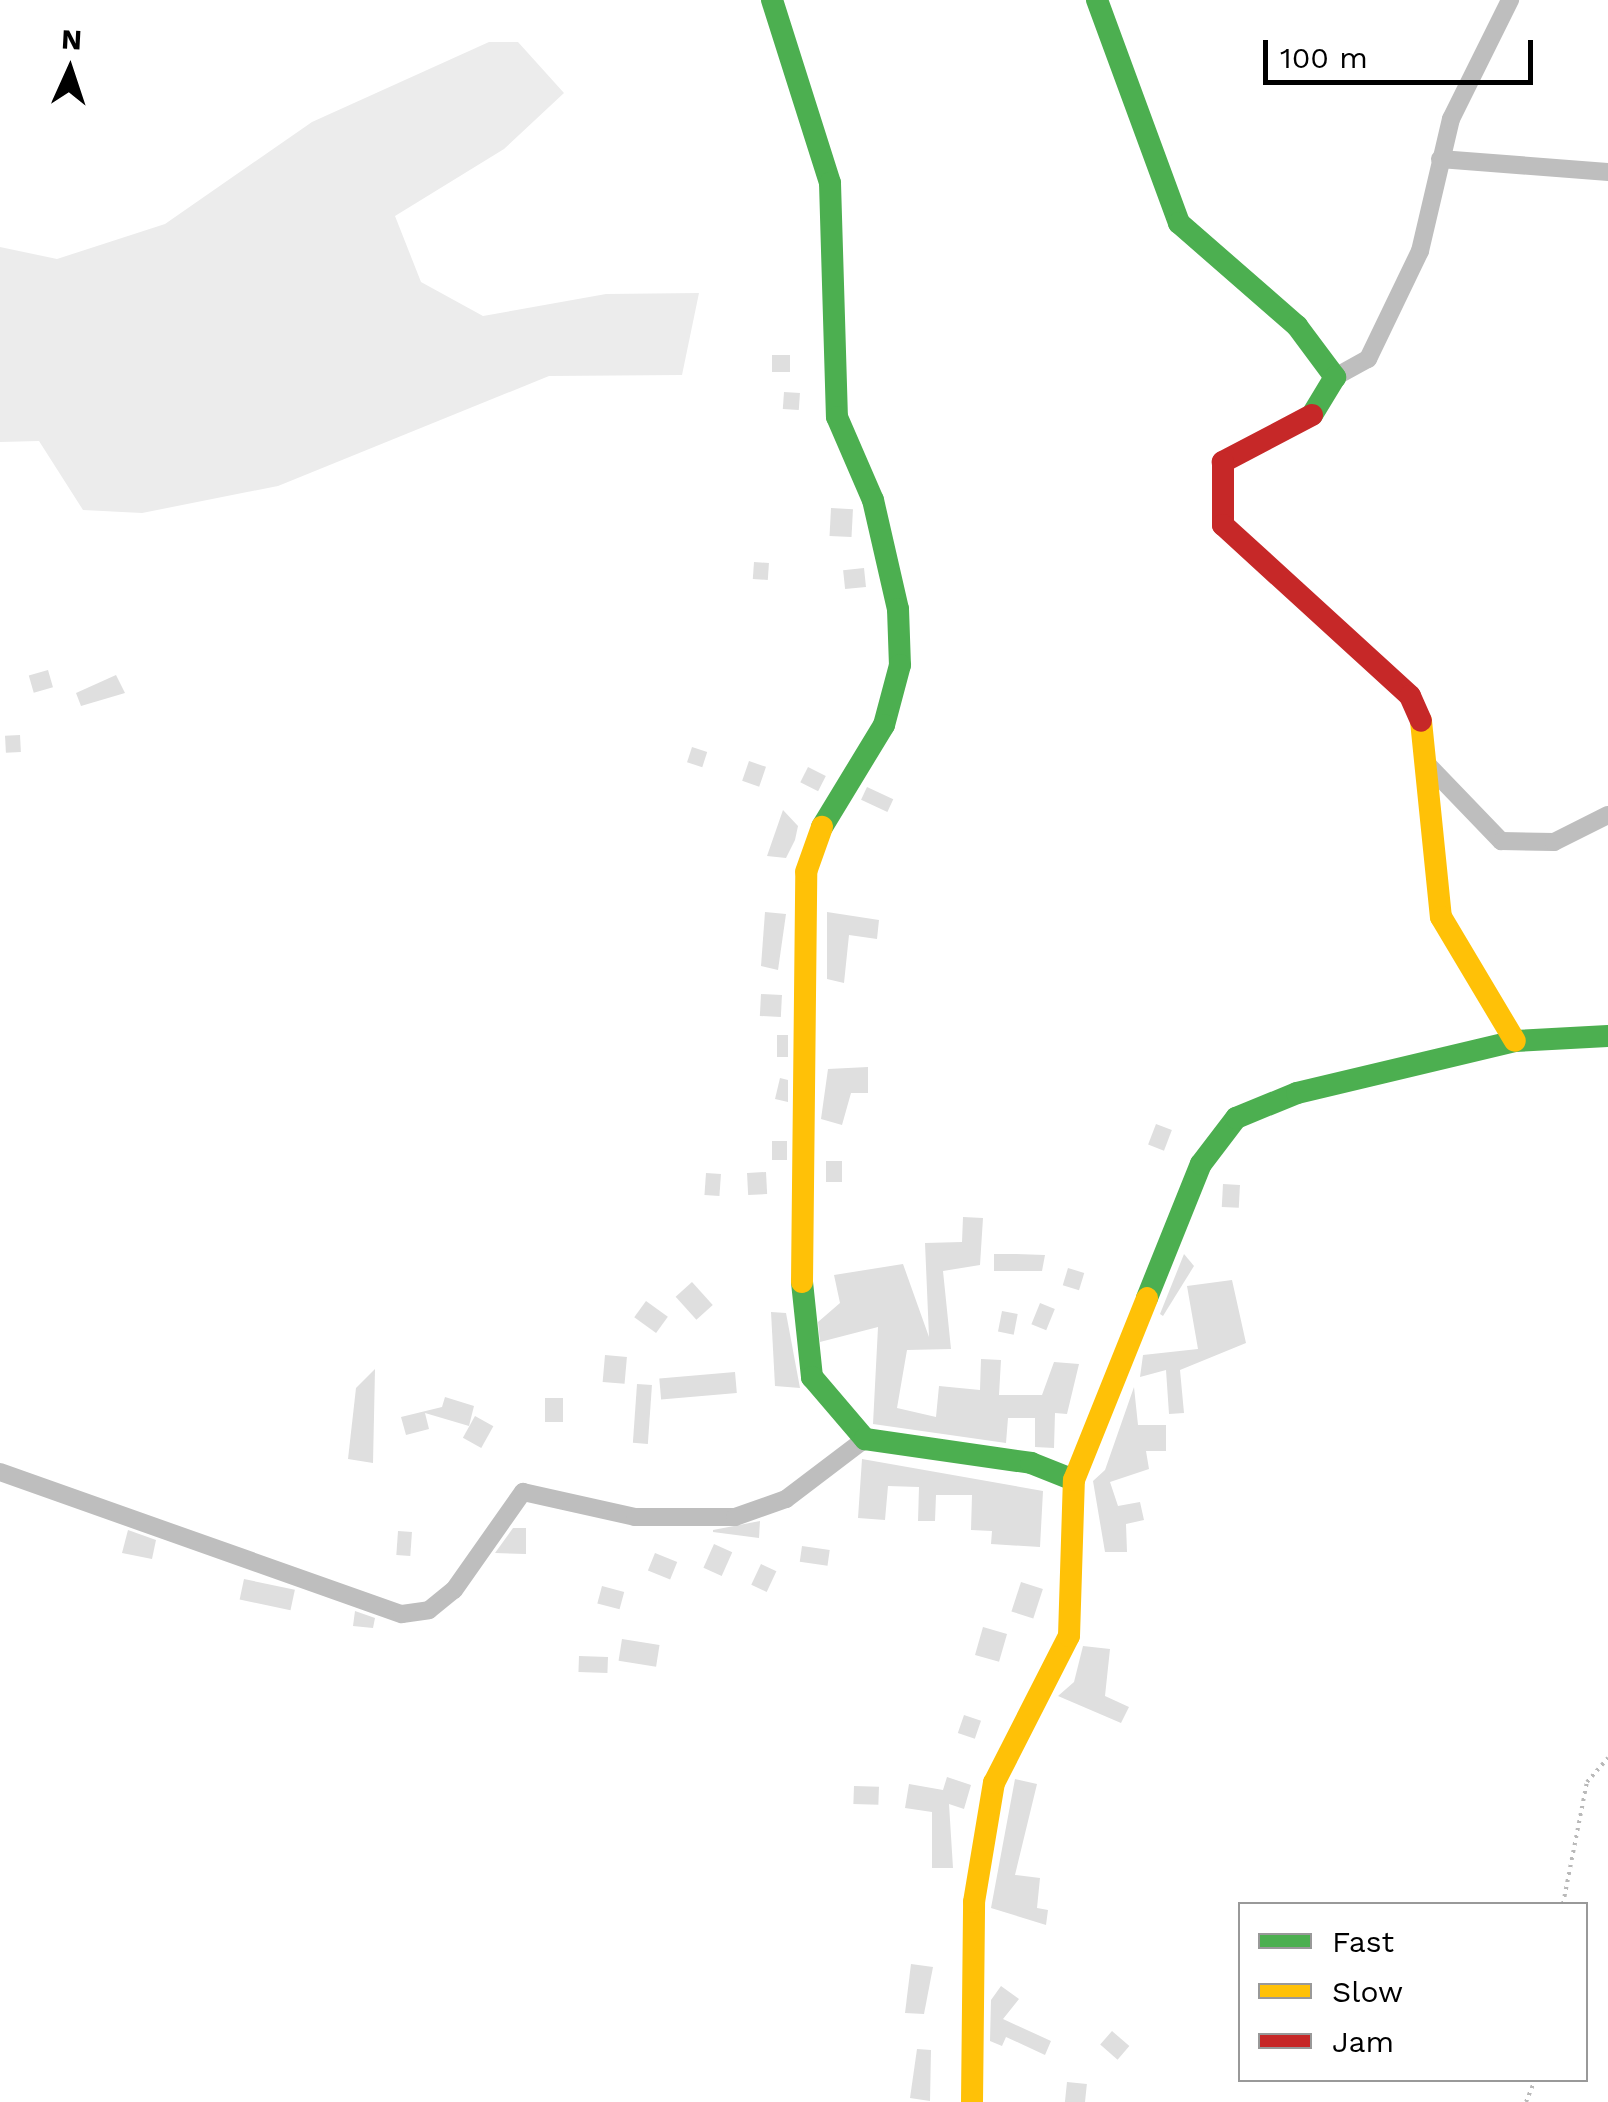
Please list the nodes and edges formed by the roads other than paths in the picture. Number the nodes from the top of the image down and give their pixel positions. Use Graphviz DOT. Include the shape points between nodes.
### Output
graph roads {
  1 [pos="772,0"];
  2 [pos="1097,0"];
  3 [pos="1510,0"];
  4 [pos="1440,159"];
  5 [pos="1608,172"];
  6 [pos="1334,377"];
  7 [pos="1425,761"];
  8 [pos="1608,814"];
  9 [pos="1608,1036"];
  10 [pos="1515,1040"];
  11 [pos="866,1440"];
  12 [pos="0,1472"];
  13 [pos="1074,1480"];
  14 [pos="972,2102"];
  1 -- 11 [label="main road" via="830,183 838,416 873,500 898,609 900,665 884,724 826,816 806,872 802,1334 820,1390"];
  2 -- 6 [label="main road" via="1179,223 1297,326"];
  3 -- 4 [label="street" via="1474,64"];
  4 -- 5 [label="street"];
  4 -- 6 [label="street" via="1420,250 1368,360"];
  6 -- 7 [label="main road" via="1316,413 1223,462 1223,525 1289,594 1394,672 1421,721"];
  7 -- 8 [label="street" via="1501,841 1554,842"];
  7 -- 10 [label="main road" via="1442,917"];
  9 -- 10 [label="main road"];
  10 -- 13 [label="main road" via="1297,1093 1236,1118 1182,1201"];
  11 -- 12 [label="street" via="786,1499 735,1517 635,1517 523,1492 454,1590 429,1610 402,1614"];
  11 -- 13 [label="main road" via="1031,1464"];
  13 -- 14 [label="main road" via="1069,1636 1010,1742 984,1826"];
}
